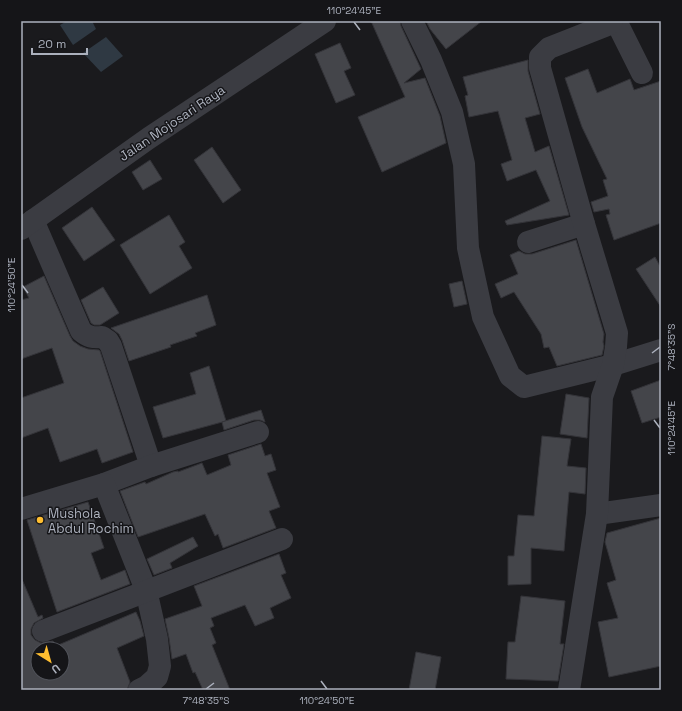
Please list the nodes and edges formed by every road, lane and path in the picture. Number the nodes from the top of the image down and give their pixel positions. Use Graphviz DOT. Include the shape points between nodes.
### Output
graph roads {
  1 [pos="325,21"];
  2 [pos="412,21"];
  3 [pos="612,21"];
  4 [pos="616,21"];
  5 [pos="642,73"];
  6 [pos="584,224"];
  7 [pos="27,225"];
  8 [pos="528,242"];
  9 [pos="661,350"];
  10 [pos="612,365"];
  11 [pos="258,432"];
  12 [pos="151,466"];
  13 [pos="104,484"];
  14 [pos="661,504"];
  15 [pos="21,509"];
  16 [pos="597,514"];
  17 [pos="282,539"];
  18 [pos="146,590"];
  19 [pos="43,631"];
  20 [pos="139,690"];
  21 [pos="570,690"];
  1 -- 7 [label="street, Jalan Mojosari Raya" via="149,138"];
  2 -- 10 [label="street" via="452,112 464,164 468,248 483,317 510,376 524,387"];
  3 -- 6 [label="street" via="549,48 540,57 540,68"];
  4 -- 5 [label="street"];
  6 -- 8 [label="street"];
  6 -- 10 [label="street" via="617,333"];
  7 -- 12 [label="street" via="81,331 88,337 102,337 111,346"];
  9 -- 10 [label="street"];
  10 -- 16 [label="street" via="602,397"];
  11 -- 12 [label="street"];
  12 -- 13 [label="street"];
  13 -- 15 [label="street"];
  13 -- 18 [label="street"];
  14 -- 16 [label="street"];
  16 -- 21 [label="street"];
  17 -- 18 [label="street"];
  18 -- 19 [label="street"];
  18 -- 20 [label="street" via="160,666 157,677"];
}
